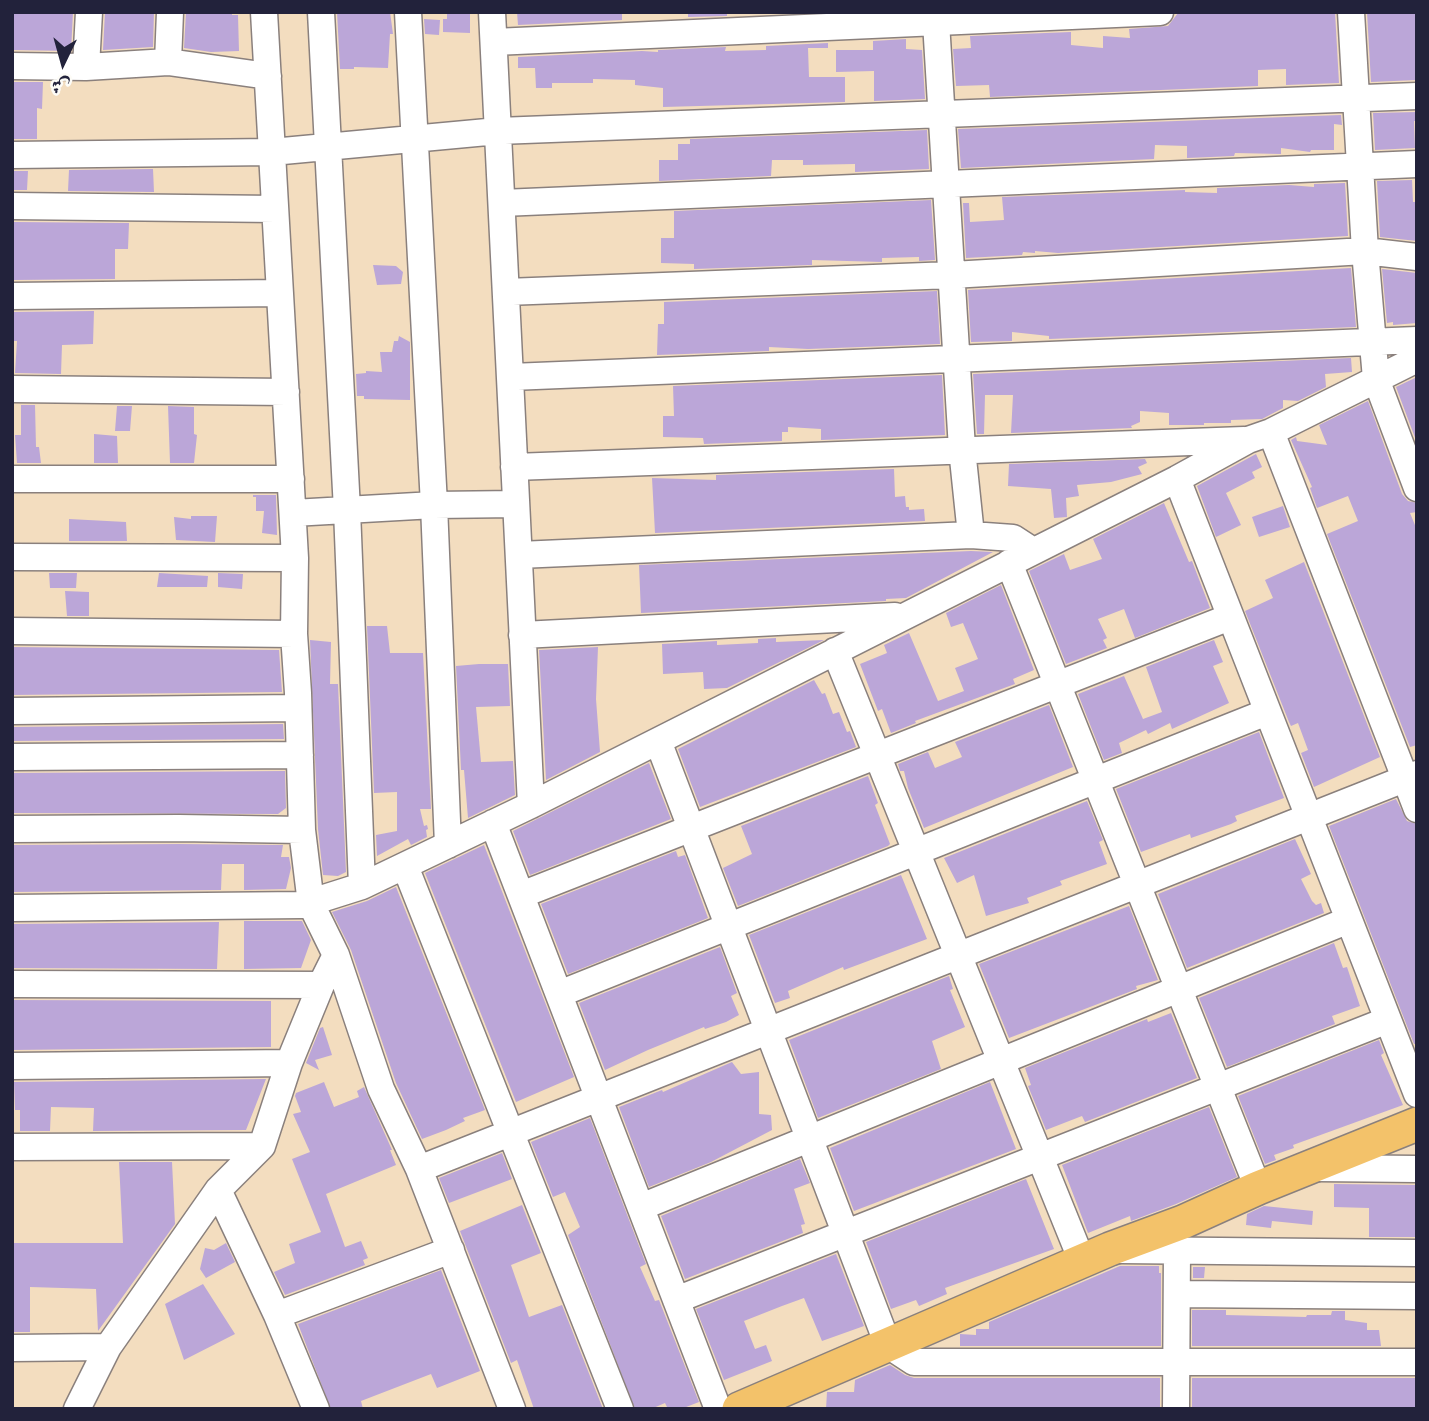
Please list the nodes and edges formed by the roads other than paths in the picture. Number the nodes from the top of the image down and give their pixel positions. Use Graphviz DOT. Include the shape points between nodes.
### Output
graph roads {
  1 [pos="89,12"];
  2 [pos="170,12"];
  3 [pos="264,12"];
  4 [pos="321,12"];
  5 [pos="408,12"];
  6 [pos="492,12"];
  7 [pos="1160,12"];
  8 [pos="1351,12"];
  9 [pos="919,19"];
  10 [pos="494,42"];
  11 [pos="168,62"];
  12 [pos="12,66"];
  13 [pos="86,67"];
  14 [pos="268,76"];
  15 [pos="1417,96"];
  16 [pos="1357,98"];
  17 [pos="942,114"];
  18 [pos="498,131"];
  19 [pos="414,140"];
  20 [pos="328,146"];
  21 [pos="272,152"];
  22 [pos="12,155"];
  23 [pos="1417,164"];
  24 [pos="1361,166"];
  25 [pos="946,184"];
  26 [pos="502,203"];
  27 [pos="12,205"];
  28 [pos="275,209"];
  29 [pos="1365,251"];
  30 [pos="1417,257"];
  31 [pos="952,275"];
  32 [pos="506,292"];
  33 [pos="280,293"];
  34 [pos="12,296"];
  35 [pos="1417,340"];
  36 [pos="1372,342"];
  37 [pos="1417,359"];
  38 [pos="958,360"];
  39 [pos="511,377"];
  40 [pos="1376,379"];
  41 [pos="12,389"];
  42 [pos="286,391"];
  43 [pos="1259,436"];
  44 [pos="962,449"];
  45 [pos="514,467"];
  46 [pos="12,479"];
  47 [pos="291,479"];
  48 [pos="1177,479"];
  49 [pos="1417,488"];
  50 [pos="516,504"];
  51 [pos="433,505"];
  52 [pos="347,510"];
  53 [pos="293,513"];
  54 [pos="971,535"];
  55 [pos="1033,551"];
  56 [pos="519,555"];
  57 [pos="12,557"];
  58 [pos="295,558"];
  59 [pos="1009,563"];
  60 [pos="904,616"];
  61 [pos="1230,617"];
  62 [pos="12,631"];
  63 [pos="294,634"];
  64 [pos="523,635"];
  65 [pos="835,651"];
  66 [pos="1058,685"];
  67 [pos="298,708"];
  68 [pos="12,711"];
  69 [pos="1268,712"];
  70 [pos="658,741"];
  71 [pos="300,755"];
  72 [pos="877,755"];
  73 [pos="12,757"];
  74 [pos="1411,776"];
  75 [pos="1096,781"];
  76 [pos="531,805"];
  77 [pos="1417,809"];
  78 [pos="1308,817"];
  79 [pos="494,823"];
  80 [pos="691,828"];
  81 [pos="12,829"];
  82 [pos="302,830"];
  83 [pos="448,845"];
  84 [pos="916,852"];
  85 [pos="405,866"];
  86 [pos="1137,885"];
  87 [pos="362,886"];
  88 [pos="521,895"];
  89 [pos="311,904"];
  90 [pos="12,908"];
  91 [pos="1349,920"];
  92 [pos="729,926"];
  93 [pos="336,955"];
  94 [pos="959,955"];
  95 [pos="12,984"];
  96 [pos="321,985"];
  97 [pos="1179,989"];
  98 [pos="559,994"];
  99 [pos="1388,1020"];
  100 [pos="768,1031"];
  101 [pos="1001,1061"];
  102 [pos="289,1063"];
  103 [pos="12,1066"];
  104 [pos="1217,1087"];
  105 [pos="1417,1094"];
  106 [pos="598,1098"];
  107 [pos="1417,1124"];
  108 [pos="510,1133"];
  109 [pos="809,1139"];
  110 [pos="262,1146"];
  111 [pos="12,1147"];
  112 [pos="1040,1157"];
  113 [pos="1310,1167"];
  114 [pos="419,1169"];
  115 [pos="1417,1169"];
  116 [pos="1258,1188"];
  117 [pos="218,1190"];
  118 [pos="641,1207"];
  119 [pos="846,1233"];
  120 [pos="451,1250"];
  121 [pos="1177,1250"];
  122 [pos="1417,1253"];
  123 [pos="1096,1255"];
  124 [pos="1177,1294"];
  125 [pos="1417,1296"];
  126 [pos="676,1300"];
  127 [pos="277,1315"];
  128 [pos="888,1345"];
  129 [pos="108,1347"];
  130 [pos="12,1348"];
  131 [pos="1417,1362"];
  132 [pos="1177,1363"];
  133 [pos="77,1409"];
  134 [pos="316,1409"];
  135 [pos="512,1409"];
  136 [pos="620,1409"];
  137 [pos="718,1409"];
  138 [pos="739,1409"];
  139 [pos="1177,1409"];
  1 -- 13 [label="street"];
  2 -- 11 [label="street"];
  3 -- 14 [label="street"];
  4 -- 20 [label="street"];
  5 -- 19 [label="street"];
  6 -- 10 [label="street"];
  7 -- 9 [label="street"];
  8 -- 16 [label="street"];
  9 -- 10 [label="street"];
  9 -- 17 [label="street"];
  10 -- 18 [label="street"];
  11 -- 13 [label="street"];
  11 -- 14 [label="street"];
  12 -- 13 [label="street"];
  14 -- 21 [label="street"];
  15 -- 16 [label="street"];
  16 -- 17 [label="street"];
  16 -- 24 [label="street"];
  17 -- 18 [label="street"];
  17 -- 25 [label="street"];
  18 -- 19 [label="street"];
  18 -- 26 [label="street"];
  19 -- 20 [label="street"];
  19 -- 51 [label="street"];
  20 -- 21 [label="street"];
  20 -- 52 [label="street"];
  21 -- 22 [label="street"];
  21 -- 28 [label="street"];
  23 -- 24 [label="street"];
  24 -- 25 [label="street"];
  24 -- 29 [label="street"];
  25 -- 26 [label="street"];
  25 -- 31 [label="street"];
  26 -- 32 [label="street"];
  27 -- 28 [label="street"];
  28 -- 33 [label="street"];
  29 -- 30 [label="street"];
  29 -- 31 [label="street"];
  29 -- 36 [label="street"];
  31 -- 32 [label="street"];
  31 -- 38 [label="street"];
  32 -- 39 [label="street"];
  33 -- 34 [label="street"];
  33 -- 42 [label="street"];
  35 -- 36 [label="street"];
  36 -- 38 [label="street"];
  36 -- 40 [label="street"];
  37 -- 40 [label="street"];
  38 -- 39 [label="street"];
  38 -- 44 [label="street"];
  39 -- 45 [label="street"];
  40 -- 43 [label="street"];
  40 -- 49 [label="street"];
  41 -- 42 [label="street"];
  42 -- 47 [label="street"];
  43 -- 44 [label="street"];
  43 -- 48 [label="street"];
  43 -- 74 [label="street"];
  44 -- 45 [label="street"];
  44 -- 54 [label="street"];
  45 -- 50 [label="street"];
  46 -- 47 [label="street"];
  47 -- 53 [label="street"];
  48 -- 55 [label="street"];
  48 -- 61 [label="street"];
  50 -- 51 [label="street"];
  50 -- 56 [label="street"];
  51 -- 52 [label="street"];
  51 -- 83 [label="street"];
  52 -- 53 [label="street"];
  52 -- 87 [label="street"];
  53 -- 58 [label="street"];
  54 -- 55 [label="street" via="1013,538"];
  54 -- 56 [label="street"];
  55 -- 59 [label="street"];
  56 -- 64 [label="street"];
  57 -- 58 [label="street"];
  58 -- 63 [label="street"];
  59 -- 60 [label="street"];
  59 -- 66 [label="street"];
  60 -- 64 [label="street"];
  60 -- 65 [label="street"];
  61 -- 66 [label="street"];
  61 -- 69 [label="street"];
  62 -- 63 [label="street"];
  63 -- 67 [label="street"];
  64 -- 76 [label="street"];
  65 -- 70 [label="street"];
  65 -- 72 [label="street"];
  66 -- 72 [label="street"];
  66 -- 75 [label="street"];
  67 -- 68 [label="street"];
  67 -- 71 [label="street"];
  69 -- 75 [label="street"];
  69 -- 78 [label="street"];
  70 -- 76 [label="street"];
  70 -- 80 [label="street"];
  71 -- 73 [label="street"];
  71 -- 82 [label="street"];
  72 -- 80 [label="street"];
  72 -- 84 [label="street"];
  74 -- 77 [label="street"];
  74 -- 78 [label="street"];
  75 -- 84 [label="street"];
  75 -- 86 [label="street"];
  76 -- 79 [label="street"];
  78 -- 86 [label="street"];
  78 -- 91 [label="street"];
  79 -- 83 [label="street"];
  79 -- 88 [label="street"];
  80 -- 88 [label="street"];
  80 -- 92 [label="street"];
  81 -- 82 [label="street"];
  82 -- 89 [label="street"];
  83 -- 85 [label="street"];
  84 -- 92 [label="street"];
  84 -- 94 [label="street"];
  85 -- 87 [label="street"];
  85 -- 108 [label="street"];
  86 -- 94 [label="street"];
  86 -- 97 [label="street"];
  87 -- 89 [label="street"];
  88 -- 98 [label="street"];
  89 -- 90 [label="street"];
  89 -- 93 [label="street"];
  91 -- 97 [label="street"];
  91 -- 99 [label="street"];
  92 -- 98 [label="street"];
  92 -- 100 [label="street"];
  93 -- 96 [label="street"];
  93 -- 114 [label="street" via="381,1090"];
  94 -- 100 [label="street"];
  94 -- 101 [label="street"];
  95 -- 96 [label="street"];
  96 -- 102 [label="street"];
  97 -- 101 [label="street"];
  97 -- 104 [label="street"];
  98 -- 106 [label="street"];
  99 -- 104 [label="street"];
  99 -- 105 [label="street"];
  100 -- 106 [label="street"];
  100 -- 109 [label="street"];
  101 -- 109 [label="street"];
  101 -- 112 [label="street"];
  102 -- 103 [label="street"];
  102 -- 110 [label="street"];
  104 -- 112 [label="street"];
  104 -- 116 [label="street"];
  106 -- 108 [label="street"];
  106 -- 118 [label="street"];
  107 -- 113 [label="main road"];
  108 -- 114 [label="street"];
  108 -- 136 [label="street"];
  109 -- 118 [label="street"];
  109 -- 119 [label="street"];
  110 -- 111 [label="street"];
  110 -- 117 [label="street"];
  112 -- 119 [label="street"];
  112 -- 123 [label="street"];
  113 -- 115 [label="street"];
  113 -- 116 [label="main road"];
  114 -- 120 [label="street"];
  116 -- 123 [label="main road"];
  117 -- 127 [label="street"];
  117 -- 129 [label="street"];
  118 -- 126 [label="street"];
  119 -- 126 [label="street"];
  119 -- 128 [label="street"];
  120 -- 127 [label="street"];
  120 -- 135 [label="street"];
  121 -- 122 [label="street"];
  121 -- 123 [label="street"];
  121 -- 124 [label="street"];
  123 -- 128 [label="main road"];
  124 -- 125 [label="street"];
  124 -- 132 [label="street"];
  126 -- 137 [label="street"];
  127 -- 134 [label="street"];
  128 -- 132 [label="street" via="914,1362"];
  128 -- 138 [label="main road"];
  129 -- 130 [label="street"];
  129 -- 133 [label="street"];
  131 -- 132 [label="street"];
  132 -- 139 [label="street"];
}
